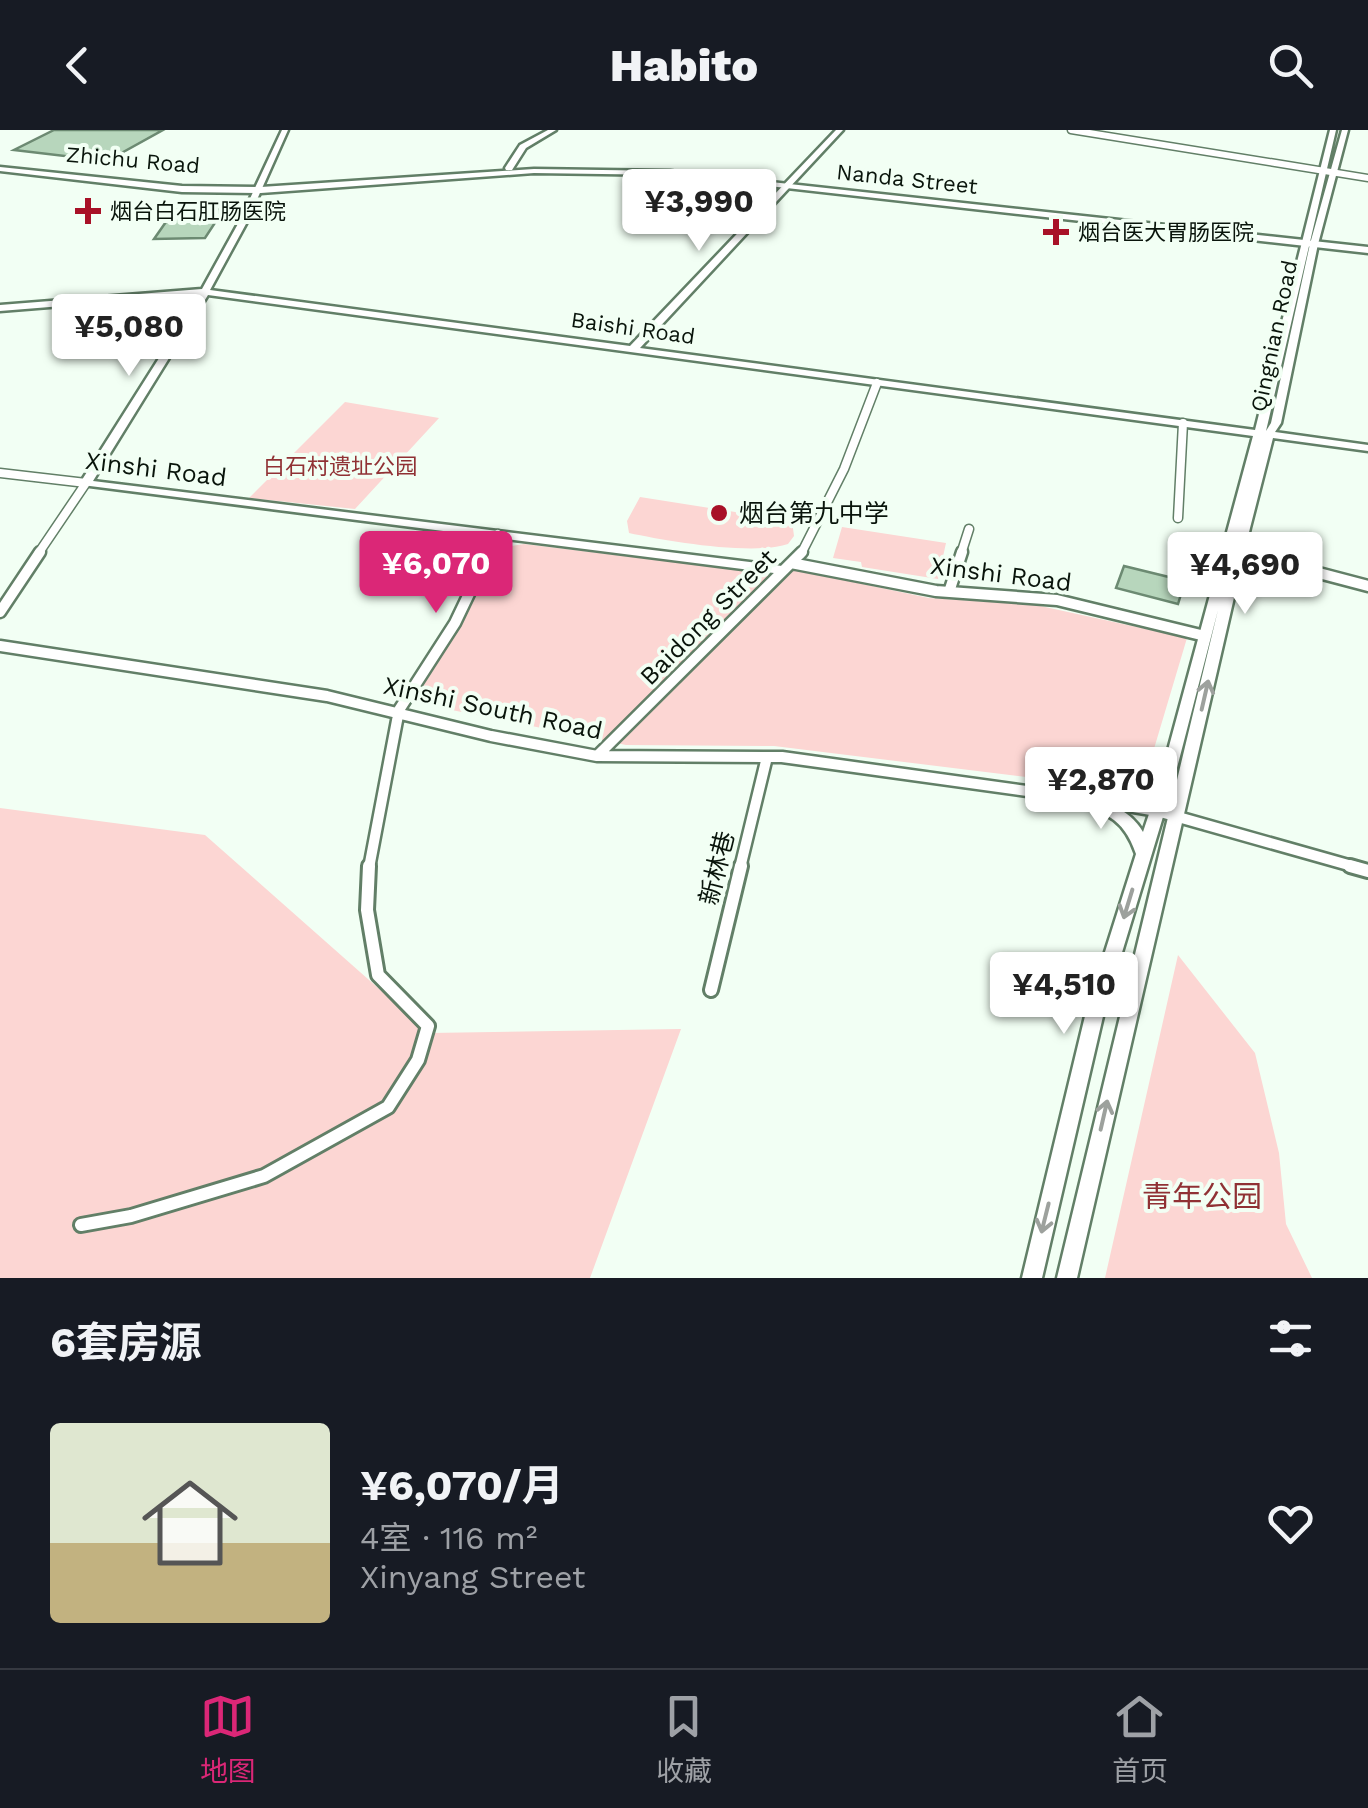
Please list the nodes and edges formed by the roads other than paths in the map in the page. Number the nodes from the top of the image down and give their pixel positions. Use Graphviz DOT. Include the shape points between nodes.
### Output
graph roads {
  1 [pos="285,130"];
  2 [pos="553,130"];
  3 [pos="840,130"];
  4 [pos="1071,130"];
  5 [pos="1128,130"];
  6 [pos="1333,130"];
  7 [pos="1345,130"];
  8 [pos="1123,138"];
  9 [pos="0,166"];
  10 [pos="509,168"];
  11 [pos="1330,170"];
  12 [pos="1368,178"];
  13 [pos="792,184"];
  14 [pos="262,188"];
  15 [pos="1309,241"];
  16 [pos="1368,247"];
  17 [pos="202,292"];
  18 [pos="0,308"];
  19 [pos="634,348"];
  20 [pos="878,383"];
  21 [pos="1183,422"];
  22 [pos="1264,433"];
  23 [pos="1368,448"];
  24 [pos="0,473"];
  25 [pos="86,483"];
  26 [pos="1178,518"];
  27 [pos="968,529"];
  28 [pos="498,534"];
  29 [pos="1238,552"];
  30 [pos="786,567"];
  31 [pos="1368,586"];
  32 [pos="949,592"];
  33 [pos="0,612"];
  34 [pos="1205,636"];
  35 [pos="0,646"];
  36 [pos="399,710"];
  37 [pos="596,756"];
  38 [pos="767,757"];
  39 [pos="1074,797"];
  40 [pos="1157,811"];
  41 [pos="1179,818"];
  42 [pos="1143,856"];
  43 [pos="1368,871"];
  44 [pos="711,990"];
  45 [pos="81,1225"];
  46 [pos="1032,1278"];
  47 [pos="1066,1278"];
  1 -- 14 [label="street"];
  2 -- 10 [label="street" via="523,147"];
  3 -- 13 [label="street"];
  4 -- 8 [label="street"];
  5 -- 8 [label="street"];
  6 -- 11 [label="street, Qingnian Road"];
  7 -- 11 [label="street, Qingnian Road"];
  8 -- 11 [label="street"];
  9 -- 14 [label="main road, Zhichu Road" via="182,188"];
  10 -- 13 [label="main road, Nanda Street" via="658,168"];
  10 -- 14 [label="main road, Nanda Street"];
  11 -- 12 [label="street"];
  11 -- 15 [label="street, Qingnian Road"];
  13 -- 14 [label="main road, Nanda Street" via="578,170"];
  13 -- 15 [label="main road, Nanda Street"];
  13 -- 19 [label="street"];
  14 -- 17 [label="street"];
  15 -- 16 [label="main road, Nanda Street"];
  15 -- 22 [label="street, Qingnian Road" via="1276,423"];
  17 -- 18 [label="street, Baishi Road"];
  17 -- 19 [label="street, Baishi Road"];
  17 -- 25 [label="street"];
  19 -- 20 [label="street, Baishi Road"];
  20 -- 21 [label="street, Baishi Road"];
  20 -- 30 [label="street, Baidong Street" via="844,469 801,554"];
  21 -- 22 [label="street, Baishi Road"];
  21 -- 26 [label="street"];
  22 -- 23 [label="street, Baishi Road"];
  22 -- 29 [label="street"];
  22 -- 34 [label="street"];
  24 -- 25 [label="street, Xinshi Road"];
  25 -- 28 [label="street, Xinshi Road"];
  25 -- 33 [label="street"];
  27 -- 32 [label="street"];
  28 -- 30 [label="street, Xinshi Road"];
  28 -- 36 [label="street" via="455,624"];
  29 -- 31 [label="street"];
  41 -- 29 [label="street, one-way"];
  30 -- 32 [label="street, Xinshi Road"];
  30 -- 37 [label="street, Baidong Street"];
  32 -- 34 [label="street, Xinshi Road" via="1057,600"];
  34 -- 40 [label="street"];
  35 -- 36 [label="street, Xinshi South Road"];
  36 -- 37 [label="street, Xinshi South Road"];
  36 -- 45 [label="street" via="370,857 368,910 378,975 428,1026 418,1060 388,1107 264,1176"];
  37 -- 38 [label="street, Xinshi South Road"];
  38 -- 39 [label="street, Xinshi South Road"];
  38 -- 44 [label="street, 新林巷"];
  39 -- 40 [label="street, Xinshi South Road"];
  39 -- 42 [label="street" via="1132,824"];
  40 -- 41 [label="street, Xinshi South Road"];
  40 -- 42 [label="street"];
  41 -- 43 [label="street, Xinshi South Road"];
  47 -- 41 [label="street, one-way"];
  42 -- 46 [label="street, one-way" via="1095,1012"];
}
